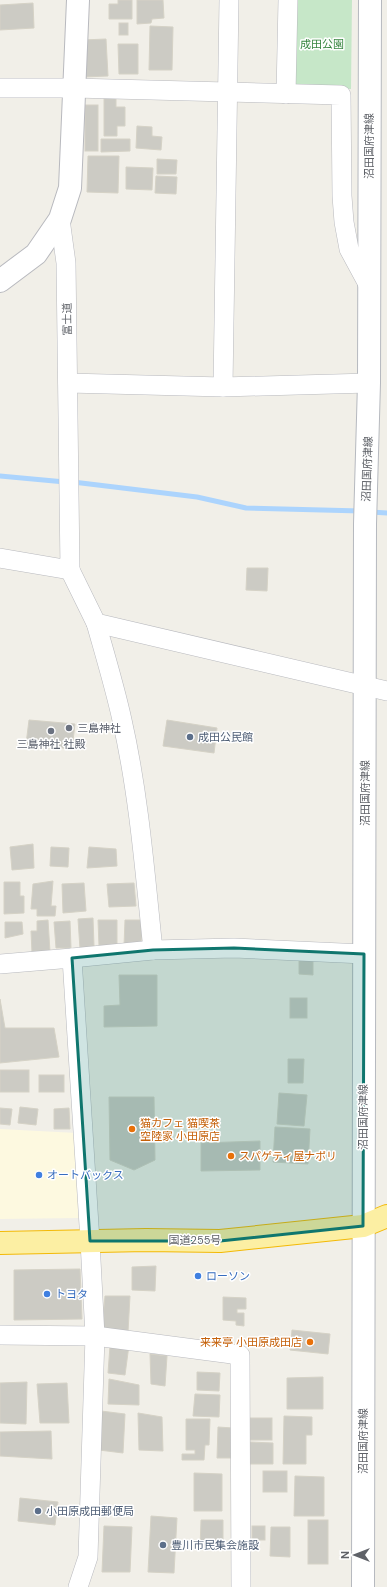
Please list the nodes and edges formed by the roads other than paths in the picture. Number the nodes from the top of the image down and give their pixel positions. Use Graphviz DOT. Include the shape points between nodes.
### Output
graph roads {
  1 [pos="78,0"];
  2 [pos="229,0"];
  3 [pos="288,0"];
  4 [pos="370,0"];
  5 [pos="0,88"];
  6 [pos="74,88"];
  7 [pos="227,92"];
  8 [pos="286,94"];
  9 [pos="60,219"];
  10 [pos="0,281"];
  11 [pos="369,286"];
  12 [pos="68,382"];
  13 [pos="369,384"];
  14 [pos="222,386"];
  15 [pos="0,558"];
  16 [pos="70,570"];
  17 [pos="96,623"];
  18 [pos="366,685"];
  19 [pos="387,691"];
  20 [pos="153,950"];
  21 [pos="364,954"];
  22 [pos="72,958"];
  23 [pos="0,964"];
  24 [pos="387,1216"];
  25 [pos="363,1226"];
  26 [pos="90,1241"];
  27 [pos="0,1243"];
  28 [pos="0,1335"];
  29 [pos="95,1336"];
  30 [pos="78,1587"];
  31 [pos="241,1587"];
  32 [pos="363,1587"];
  1 -- 6 [label="main road, 富士道"];
  2 -- 7 [label="street"];
  3 -- 8 [label="street"];
  4 -- 11 [label="main road, 沼田国府津線"];
  5 -- 6 [label="street"];
  6 -- 7 [label="street"];
  6 -- 9 [label="main road, 富士道" via="70,188"];
  7 -- 8 [label="street"];
  7 -- 14 [label="street"];
  8 -- 11 [label="street" via="340,95 344,222 349,249"];
  9 -- 10 [label="main road" via="36,254"];
  9 -- 12 [label="street, 富士道" via="66,263"];
  11 -- 13 [label="main road, 沼田国府津線"];
  12 -- 14 [label="street"];
  12 -- 16 [label="street, 富士道"];
  13 -- 14 [label="street"];
  13 -- 18 [label="main road, 沼田国府津線" via="365,524"];
  15 -- 16 [label="street"];
  16 -- 17 [label="street"];
  17 -- 18 [label="street"];
  17 -- 20 [label="street" via="124,727 140,824"];
  18 -- 19 [label="street"];
  18 -- 21 [label="main road, 沼田国府津線"];
  20 -- 21 [label="street" via="234,948"];
  20 -- 22 [label="street"];
  21 -- 25 [label="main road, 沼田国府津線"];
  22 -- 23 [label="street"];
  22 -- 26 [label="street"];
  24 -- 25 [label="highway, 国道255号"];
  25 -- 26 [label="highway, 国道255号" via="220,1242"];
  25 -- 32 [label="main road, 沼田国府津線"];
  26 -- 27 [label="highway, 国道255号"];
  26 -- 29 [label="street"];
  28 -- 29 [label="street"];
  29 -- 30 [label="street" via="88,1556"];
  29 -- 31 [label="street" via="240,1355"];
}
